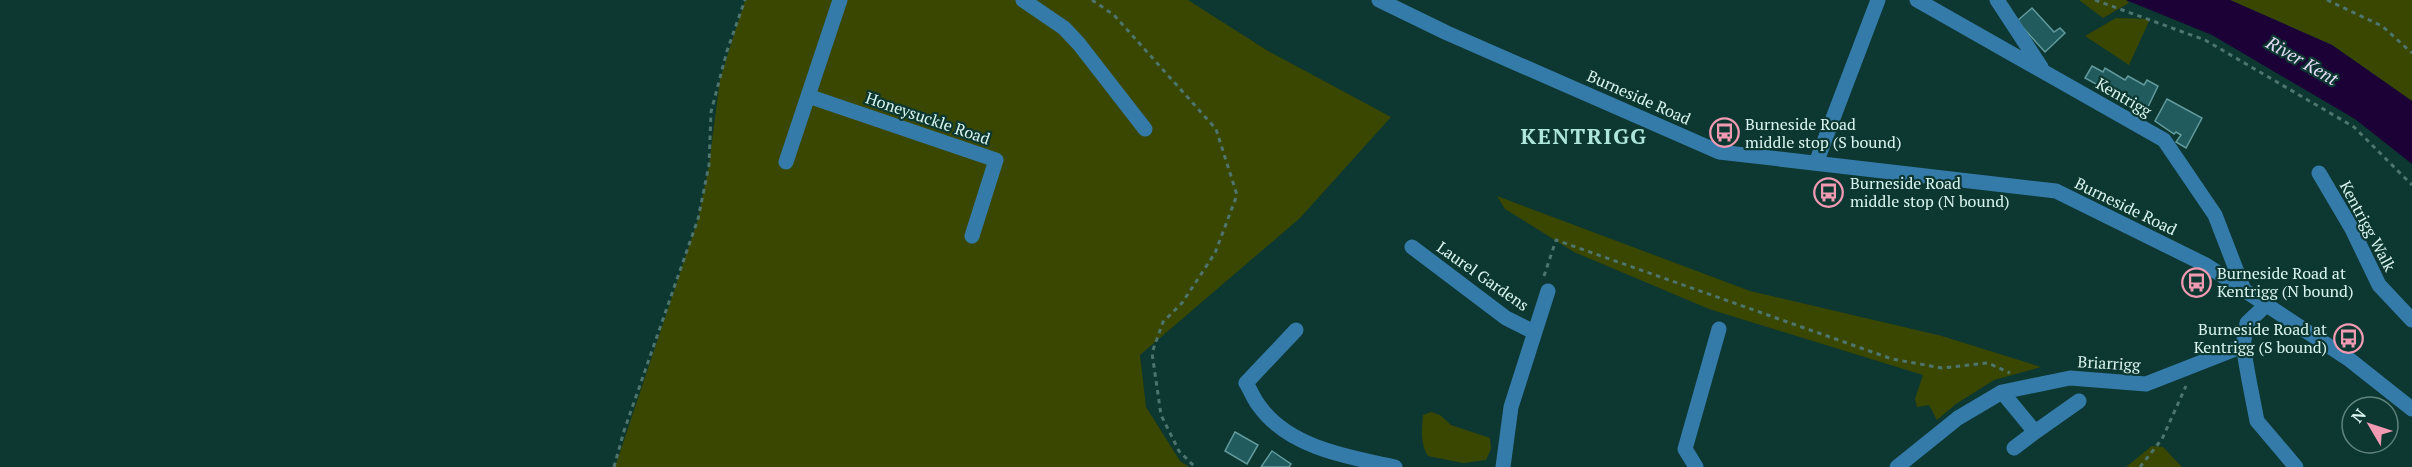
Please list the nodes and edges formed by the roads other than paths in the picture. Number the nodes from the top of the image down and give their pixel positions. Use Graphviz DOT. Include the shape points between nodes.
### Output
graph roads {
  1 [pos="840,0"];
  2 [pos="1023,0"];
  3 [pos="1379,0"];
  4 [pos="1878,0"];
  5 [pos="1917,0"];
  6 [pos="1997,0"];
  7 [pos="2045,72"];
  8 [pos="808,96"];
  9 [pos="1145,129"];
  10 [pos="786,162"];
  11 [pos="1816,163"];
  12 [pos="2319,173"];
  13 [pos="972,236"];
  14 [pos="1412,247"];
  15 [pos="1546,285"];
  16 [pos="2244,290"];
  17 [pos="2266,305"];
  18 [pos="2412,320"];
  19 [pos="1719,329"];
  20 [pos="1296,330"];
  21 [pos="1534,332"];
  22 [pos="2243,346"];
  23 [pos="2002,392"];
  24 [pos="2079,401"];
  25 [pos="2412,409"];
  26 [pos="2035,432"];
  27 [pos="2014,448"];
  28 [pos="1395,467"];
  29 [pos="1503,467"];
  30 [pos="1696,467"];
  31 [pos="1897,467"];
  32 [pos="2295,467"];
  1 -- 8 [label="street"];
  2 -- 9 [label="street" via="1064,28"];
  3 -- 11 [label="street, Burneside Road" via="1719,152"];
  4 -- 11 [label="street"];
  5 -- 7 [label="street, Kentrigg"];
  6 -- 7 [label="street"];
  7 -- 16 [label="street, Kentrigg" via="2164,140 2215,215"];
  8 -- 10 [label="street"];
  8 -- 13 [label="street, Honeysuckle Road" via="996,160"];
  11 -- 16 [label="street, Burneside Road" via="2056,192 2206,265"];
  12 -- 18 [label="street, Kentrigg Walk" via="2379,285"];
  14 -- 21 [label="street, Laurel Gardens" via="1506,318"];
  15 -- 21 [label="street, Laurel Gardens"];
  16 -- 17 [label="street, Burneside Road"];
  17 -- 22 [label="street" via="2247,323"];
  17 -- 25 [label="street, Burneside Road" via="2350,360"];
  19 -- 30 [label="street" via="1684,449"];
  20 -- 28 [label="street" via="1246,382 1260,408 1286,430 1328,453"];
  21 -- 29 [label="street, Laurel Gardens" via="1511,407"];
  22 -- 23 [label="street, Briarrigg" via="2145,384 2070,378"];
  22 -- 32 [label="street" via="2257,422"];
  23 -- 26 [label="street"];
  23 -- 31 [label="street, Briarrigg" via="1958,418"];
  24 -- 26 [label="street"];
  26 -- 27 [label="street"];
}
